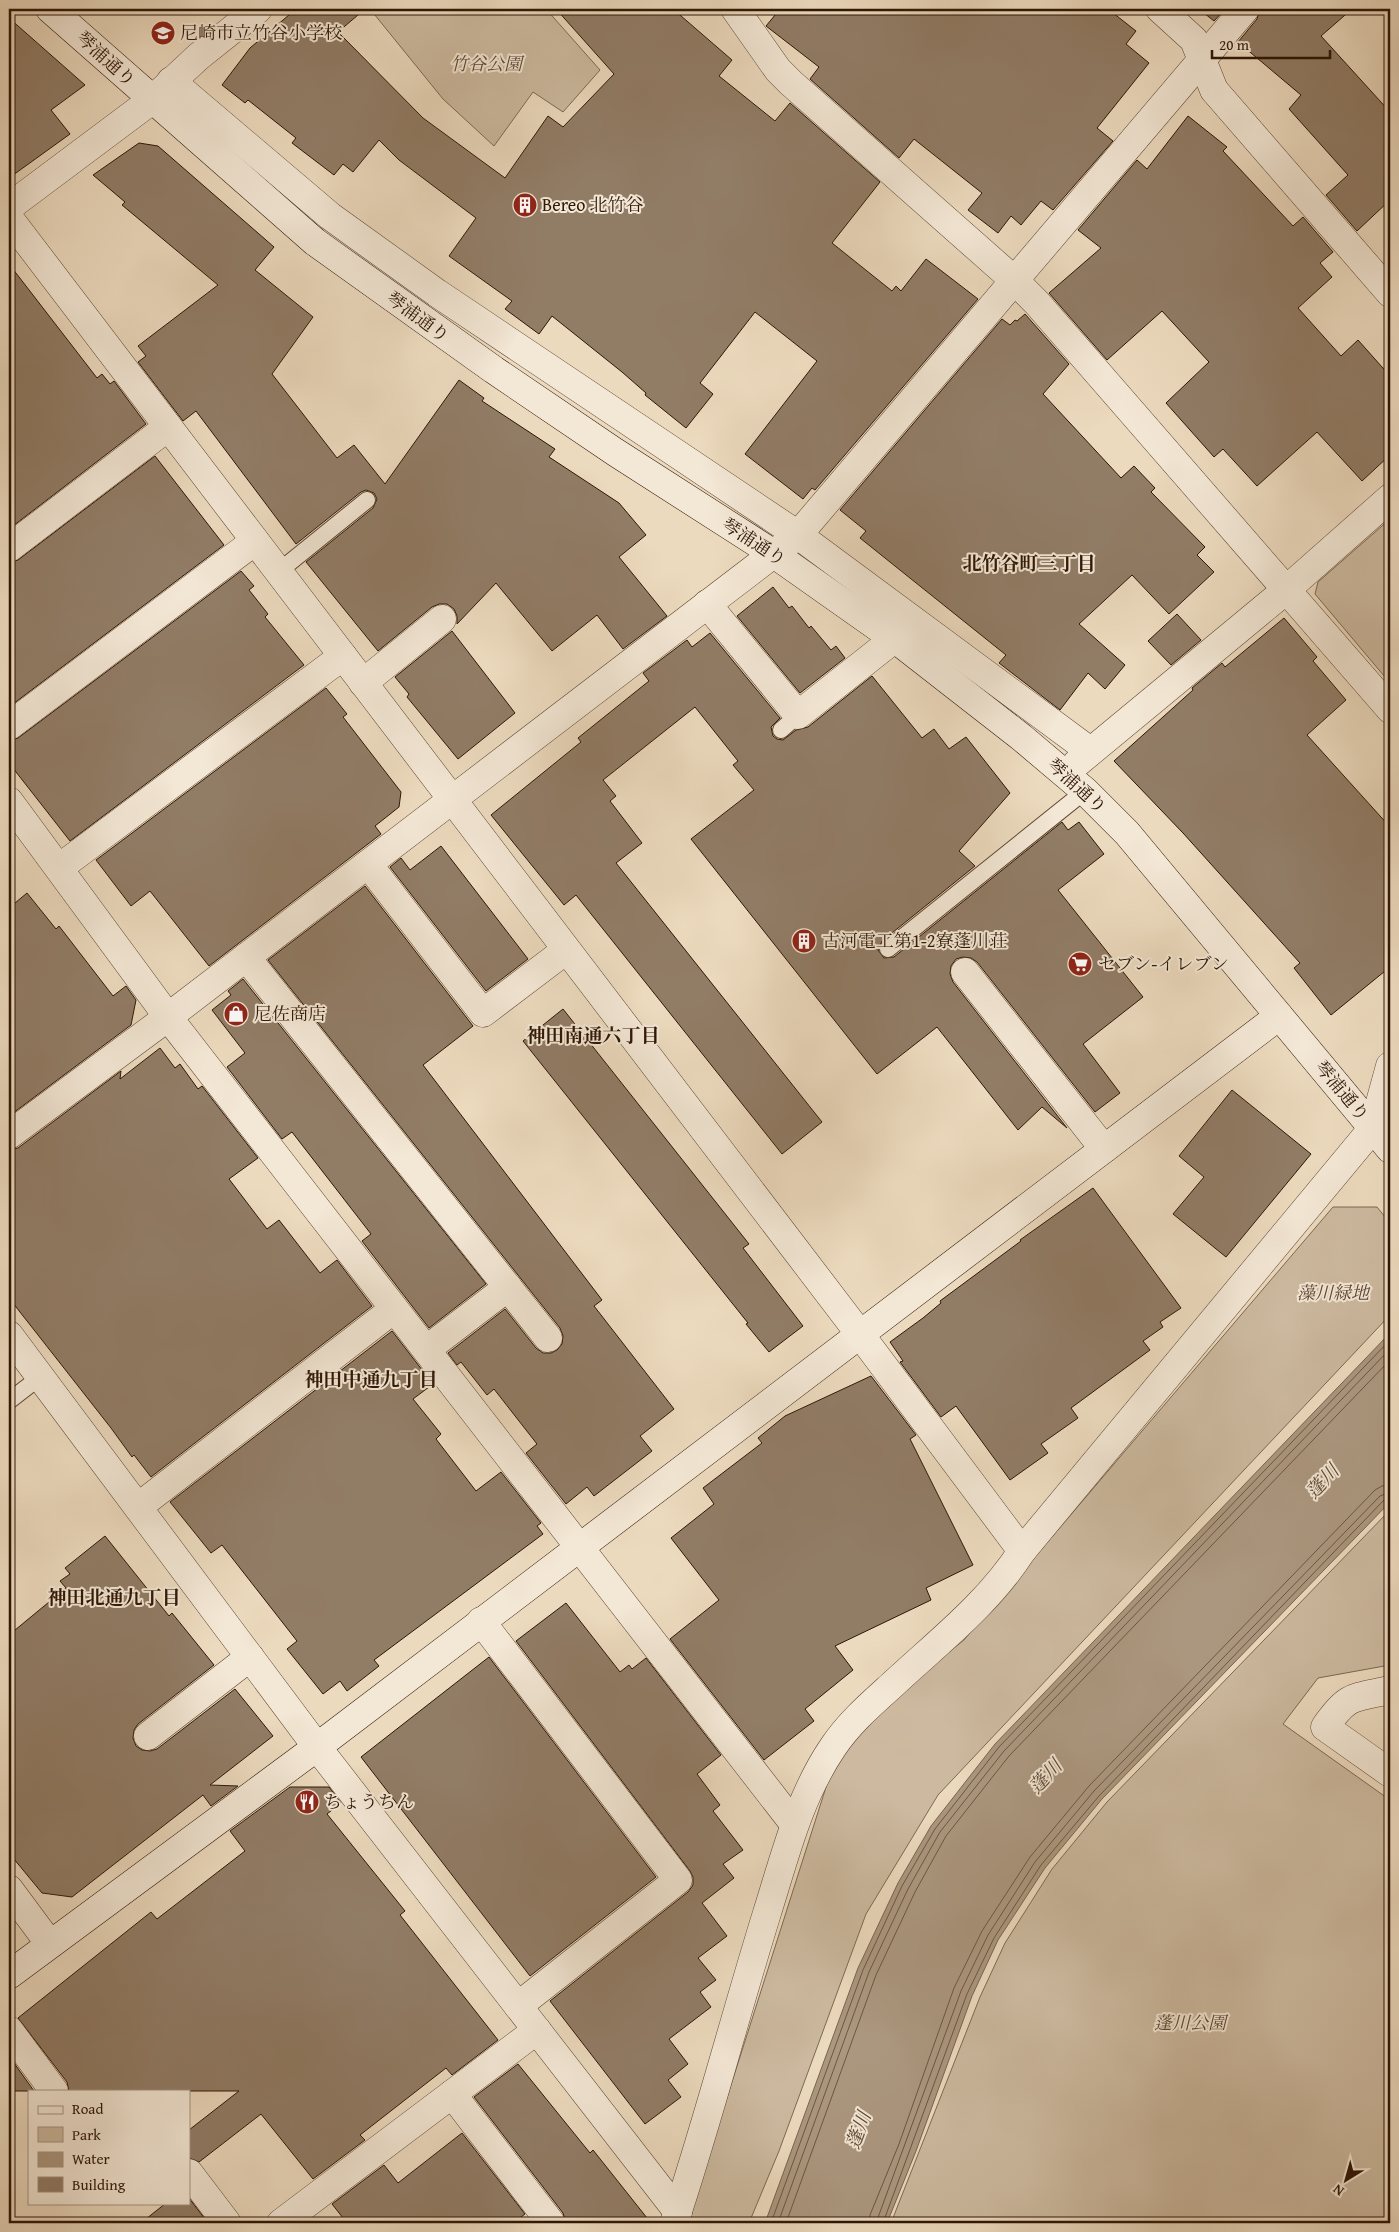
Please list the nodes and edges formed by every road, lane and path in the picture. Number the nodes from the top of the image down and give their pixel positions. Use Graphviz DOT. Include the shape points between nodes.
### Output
graph roads {
  1 [pos="50,9"];
  2 [pos="258,9"];
  3 [pos="735,9"];
  4 [pos="1160,9"];
  5 [pos="1245,9"];
  6 [pos="1202,59"];
  7 [pos="171,81"];
  8 [pos="152,100"];
  9 [pos="9,208"];
  10 [pos="9,218"];
  11 [pos="1015,281"];
  12 [pos="1390,292"];
  13 [pos="168,427"];
  14 [pos="1390,498"];
  15 [pos="368,500"];
  16 [pos="798,536"];
  17 [pos="255,541"];
  18 [pos="9,548"];
  19 [pos="774,554"];
  20 [pos="278,572"];
  21 [pos="1286,590"];
  22 [pos="707,604"];
  23 [pos="442,619"];
  24 [pos="894,639"];
  25 [pos="342,656"];
  26 [pos="363,683"];
  27 [pos="1390,709"];
  28 [pos="9,726"];
  29 [pos="1090,752"];
  30 [pos="1075,782"];
  31 [pos="451,800"];
  32 [pos="9,801"];
  33 [pos="368,864"];
  34 [pos="59,868"];
  35 [pos="888,949"];
  36 [pos="566,950"];
  37 [pos="246,957"];
  38 [pos="965,972"];
  39 [pos="1279,1016"];
  40 [pos="168,1017"];
  41 [pos="1390,1066"];
  42 [pos="1373,1128"];
  43 [pos="9,1134"];
  44 [pos="1104,1149"];
  45 [pos="1390,1149"];
  46 [pos="508,1287"];
  47 [pos="394,1309"];
  48 [pos="860,1334"];
  49 [pos="9,1335"];
  50 [pos="548,1338"];
  51 [pos="427,1349"];
  52 [pos="40,1377"];
  53 [pos="9,1401"];
  54 [pos="138,1507"];
  55 [pos="580,1545"];
  56 [pos="1022,1551"];
  57 [pos="481,1621"];
  58 [pos="250,1657"];
  59 [pos="1390,1690"];
  60 [pos="148,1736"];
  61 [pos="317,1747"];
  62 [pos="1390,1773"];
  63 [pos="794,1824"];
  64 [pos="9,1889"];
  65 [pos="49,1943"];
  66 [pos="9,1975"];
  67 [pos="518,2006"];
  68 [pos="9,2030"];
  69 [pos="537,2030"];
  70 [pos="53,2090"];
  71 [pos="452,2094"];
  72 [pos="190,2174"];
  73 [pos="676,2218"];
  74 [pos="228,2223"];
  75 [pos="281,2223"];
  76 [pos="551,2223"];
  1 -- 8 [label="street, 琴浦通り"];
  2 -- 7 [label="street"];
  3 -- 11 [label="street" via="778,70 791,83"];
  4 -- 6 [label="street" via="1194,40"];
  5 -- 6 [label="street"];
  6 -- 11 [label="street"];
  6 -- 12 [label="street" via="1214,90"];
  7 -- 8 [label="street"];
  7 -- 16 [label="street" via="330,216 445,298"];
  8 -- 9 [label="street"];
  8 -- 19 [label="street, 琴浦通り" via="316,242 383,292 607,447"];
  10 -- 13 [label="street"];
  11 -- 16 [label="street"];
  11 -- 21 [label="street"];
  13 -- 17 [label="street"];
  13 -- 18 [label="street"];
  14 -- 21 [label="street"];
  15 -- 20 [label="lane"];
  16 -- 19 [label="street"];
  16 -- 29 [label="street"];
  17 -- 20 [label="street"];
  17 -- 28 [label="street"];
  19 -- 22 [label="street"];
  19 -- 24 [label="street, 琴浦通り"];
  20 -- 25 [label="street"];
  21 -- 27 [label="street"];
  21 -- 29 [label="street"];
  22 -- 24 [label="street" via="789,722"];
  22 -- 31 [label="street"];
  23 -- 26 [label="street"];
  24 -- 30 [label="street, 琴浦通り"];
  25 -- 26 [label="street"];
  25 -- 34 [label="street"];
  26 -- 31 [label="street"];
  29 -- 30 [label="street"];
  30 -- 35 [label="lane"];
  30 -- 39 [label="street, 琴浦通り" via="1127,833"];
  31 -- 33 [label="street"];
  31 -- 36 [label="street"];
  32 -- 34 [label="street"];
  33 -- 36 [label="street" via="483,1014"];
  33 -- 37 [label="street"];
  34 -- 40 [label="street"];
  36 -- 48 [label="street"];
  37 -- 40 [label="street"];
  37 -- 46 [label="street"];
  38 -- 44 [label="street"];
  39 -- 42 [label="street, 琴浦通り"];
  39 -- 44 [label="street"];
  40 -- 43 [label="street"];
  40 -- 47 [label="street"];
  41 -- 42 [label="street"];
  42 -- 45 [label="street, 琴浦通り"];
  42 -- 56 [label="street"];
  44 -- 48 [label="street"];
  46 -- 50 [label="street"];
  46 -- 51 [label="street"];
  47 -- 51 [label="street"];
  47 -- 54 [label="street"];
  48 -- 55 [label="street"];
  48 -- 56 [label="street"];
  49 -- 52 [label="street"];
  51 -- 55 [label="street"];
  52 -- 53 [label="lane"];
  52 -- 54 [label="street"];
  54 -- 58 [label="street"];
  55 -- 57 [label="street"];
  55 -- 63 [label="street"];
  56 -- 63 [label="street" via="996,1587 974,1610 861,1713 834,1746 810,1784"];
  57 -- 61 [label="street"];
  57 -- 67 [label="street" via="678,1880"];
  58 -- 60 [label="street"];
  58 -- 61 [label="street"];
  59 -- 62 [label="street" via="1349,1699 1325,1727"];
  61 -- 65 [label="street"];
  61 -- 67 [label="street"];
  63 -- 73 [label="street"];
  64 -- 65 [label="street"];
  65 -- 66 [label="street"];
  67 -- 69 [label="street"];
  68 -- 70 [label="street"];
  69 -- 71 [label="street"];
  69 -- 73 [label="street"];
  71 -- 75 [label="street"];
  71 -- 76 [label="street"];
  72 -- 74 [label="street"];
}
